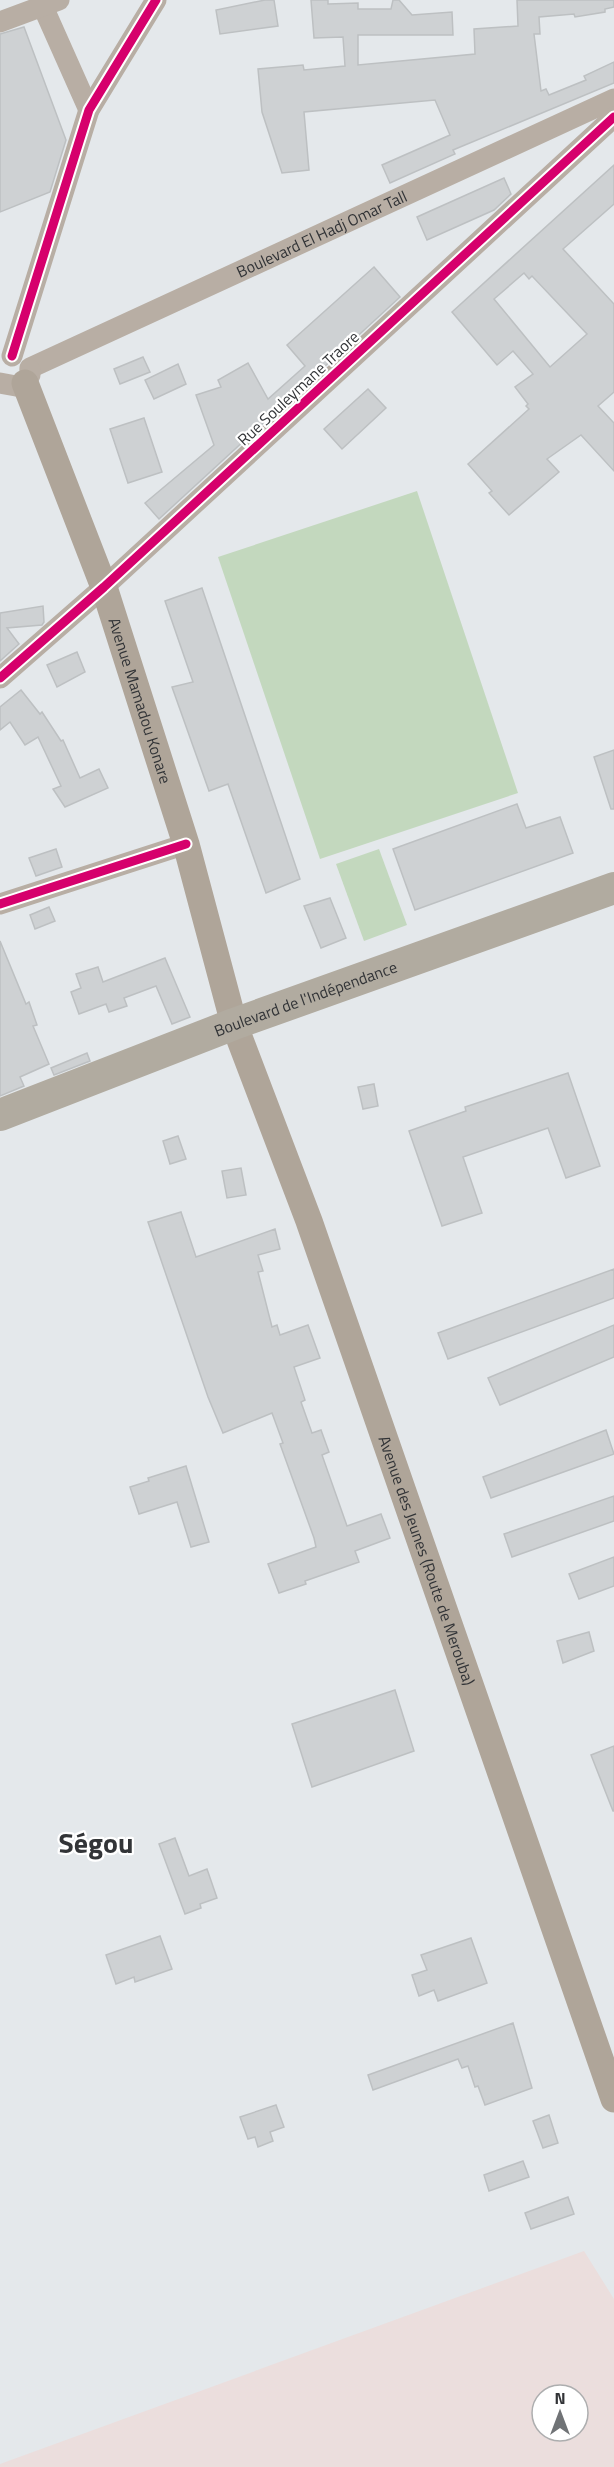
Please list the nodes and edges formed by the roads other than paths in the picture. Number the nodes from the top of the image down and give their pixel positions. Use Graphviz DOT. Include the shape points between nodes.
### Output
graph roads {
  1 [pos="156,0"];
  2 [pos="47,2"];
  3 [pos="0,22"];
  4 [pos="614,99"];
  5 [pos="89,110"];
  6 [pos="614,117"];
  7 [pos="10,369"];
  8 [pos="104,586"];
  9 [pos="0,678"];
  10 [pos="186,844"];
  11 [pos="614,888"];
  12 [pos="0,904"];
  13 [pos="234,1024"];
  14 [pos="0,1115"];
  15 [pos="614,2099"];
  1 -- 5 [label="street"];
  2 -- 3 [label="street"];
  2 -- 5 [label="street"];
  4 -- 7 [label="street, Boulevard El Hadj Omar Tall"];
  5 -- 7 [label="street"];
  6 -- 8 [label="street, Rue Souleymane Traore"];
  7 -- 8 [label="main road, Avenue Mamadou Konare"];
  8 -- 9 [label="street, Rue Souleymane Traore"];
  8 -- 10 [label="main road, Avenue Mamadou Konare"];
  10 -- 12 [label="street"];
  10 -- 13 [label="main road, Avenue Mamadou Konare"];
  11 -- 13 [label="highway, Boulevard de l'Indépendance"];
  13 -- 14 [label="highway, Boulevard de l'Indépendance"];
  13 -- 15 [label="main road, Avenue des Jeunes (Route de Merouba)" via="309,1221"];
}
